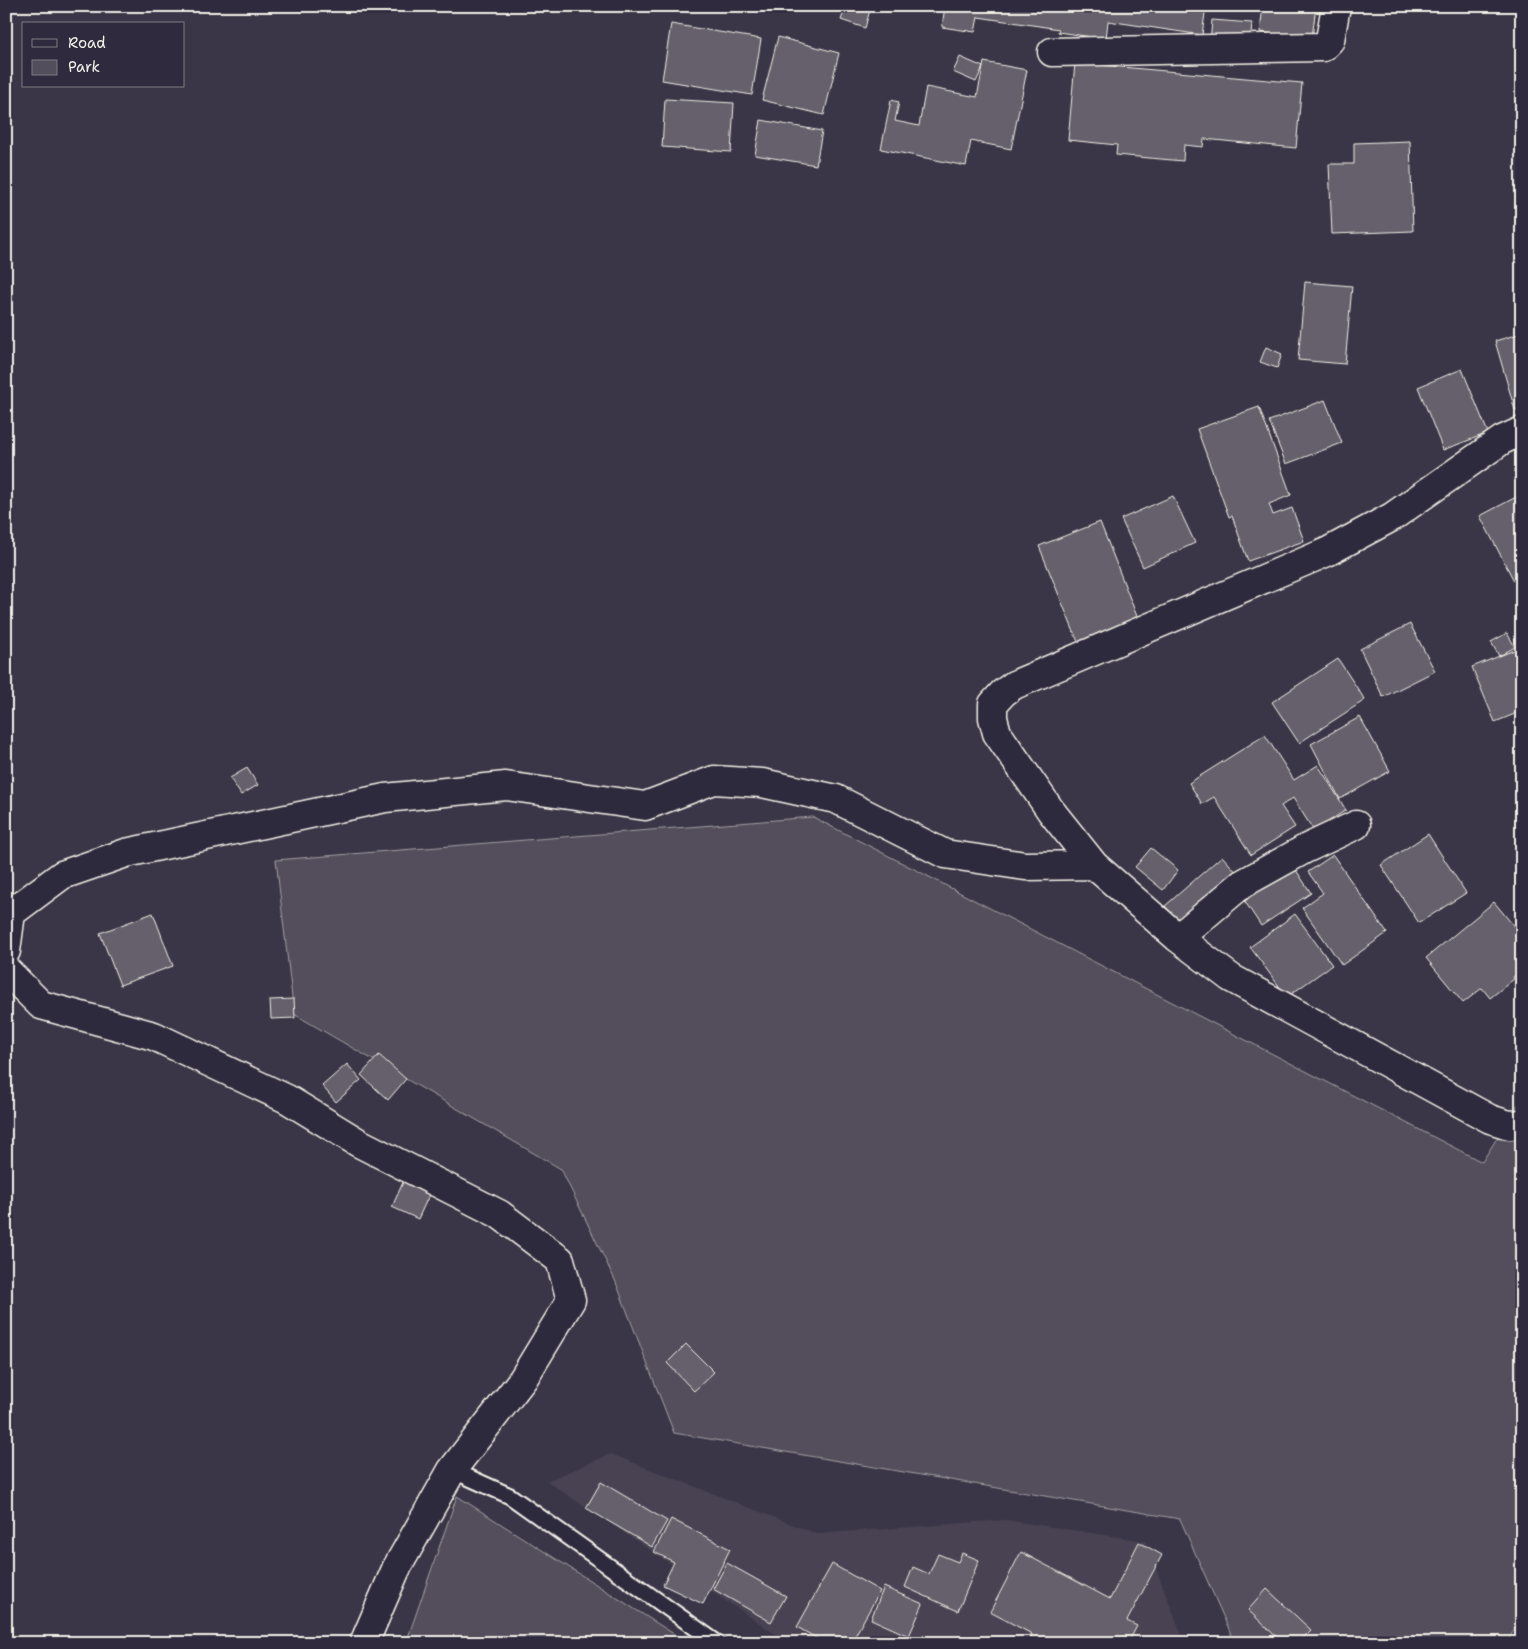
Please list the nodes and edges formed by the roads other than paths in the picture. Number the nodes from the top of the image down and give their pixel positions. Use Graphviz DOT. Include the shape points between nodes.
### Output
graph roads {
  1 [pos="1336,6"];
  2 [pos="1052,52"];
  3 [pos="1522,431"];
  4 [pos="1356,825"];
  5 [pos="1094,865"];
  6 [pos="1178,938"];
  7 [pos="6,951"];
  8 [pos="6,970"];
  9 [pos="1522,1124"];
  10 [pos="452,1470"];
  11 [pos="364,1643"];
  12 [pos="717,1643"];
  1 -- 2 [label="street" via="1330,40 1323,47"];
  3 -- 5 [label="street" via="1502,440 1392,517 1327,552 1014,685 1002,693 993,704 997,733 1051,811"];
  4 -- 6 [label="street" via="1242,884"];
  5 -- 6 [label="street"];
  5 -- 7 [label="street" via="1024,866 945,854 836,799 762,783 714,780 645,806 506,786 385,798 126,854 62,875 11,913"];
  6 -- 9 [label="street" via="1232,978 1490,1119 1510,1125"];
  8 -- 10 [label="street" via="41,1006 154,1036 287,1099 360,1143 498,1214 560,1260 571,1300 523,1379"];
  10 -- 11 [label="street" via="396,1569"];
  10 -- 12 [label="lane" via="510,1496"];
}
